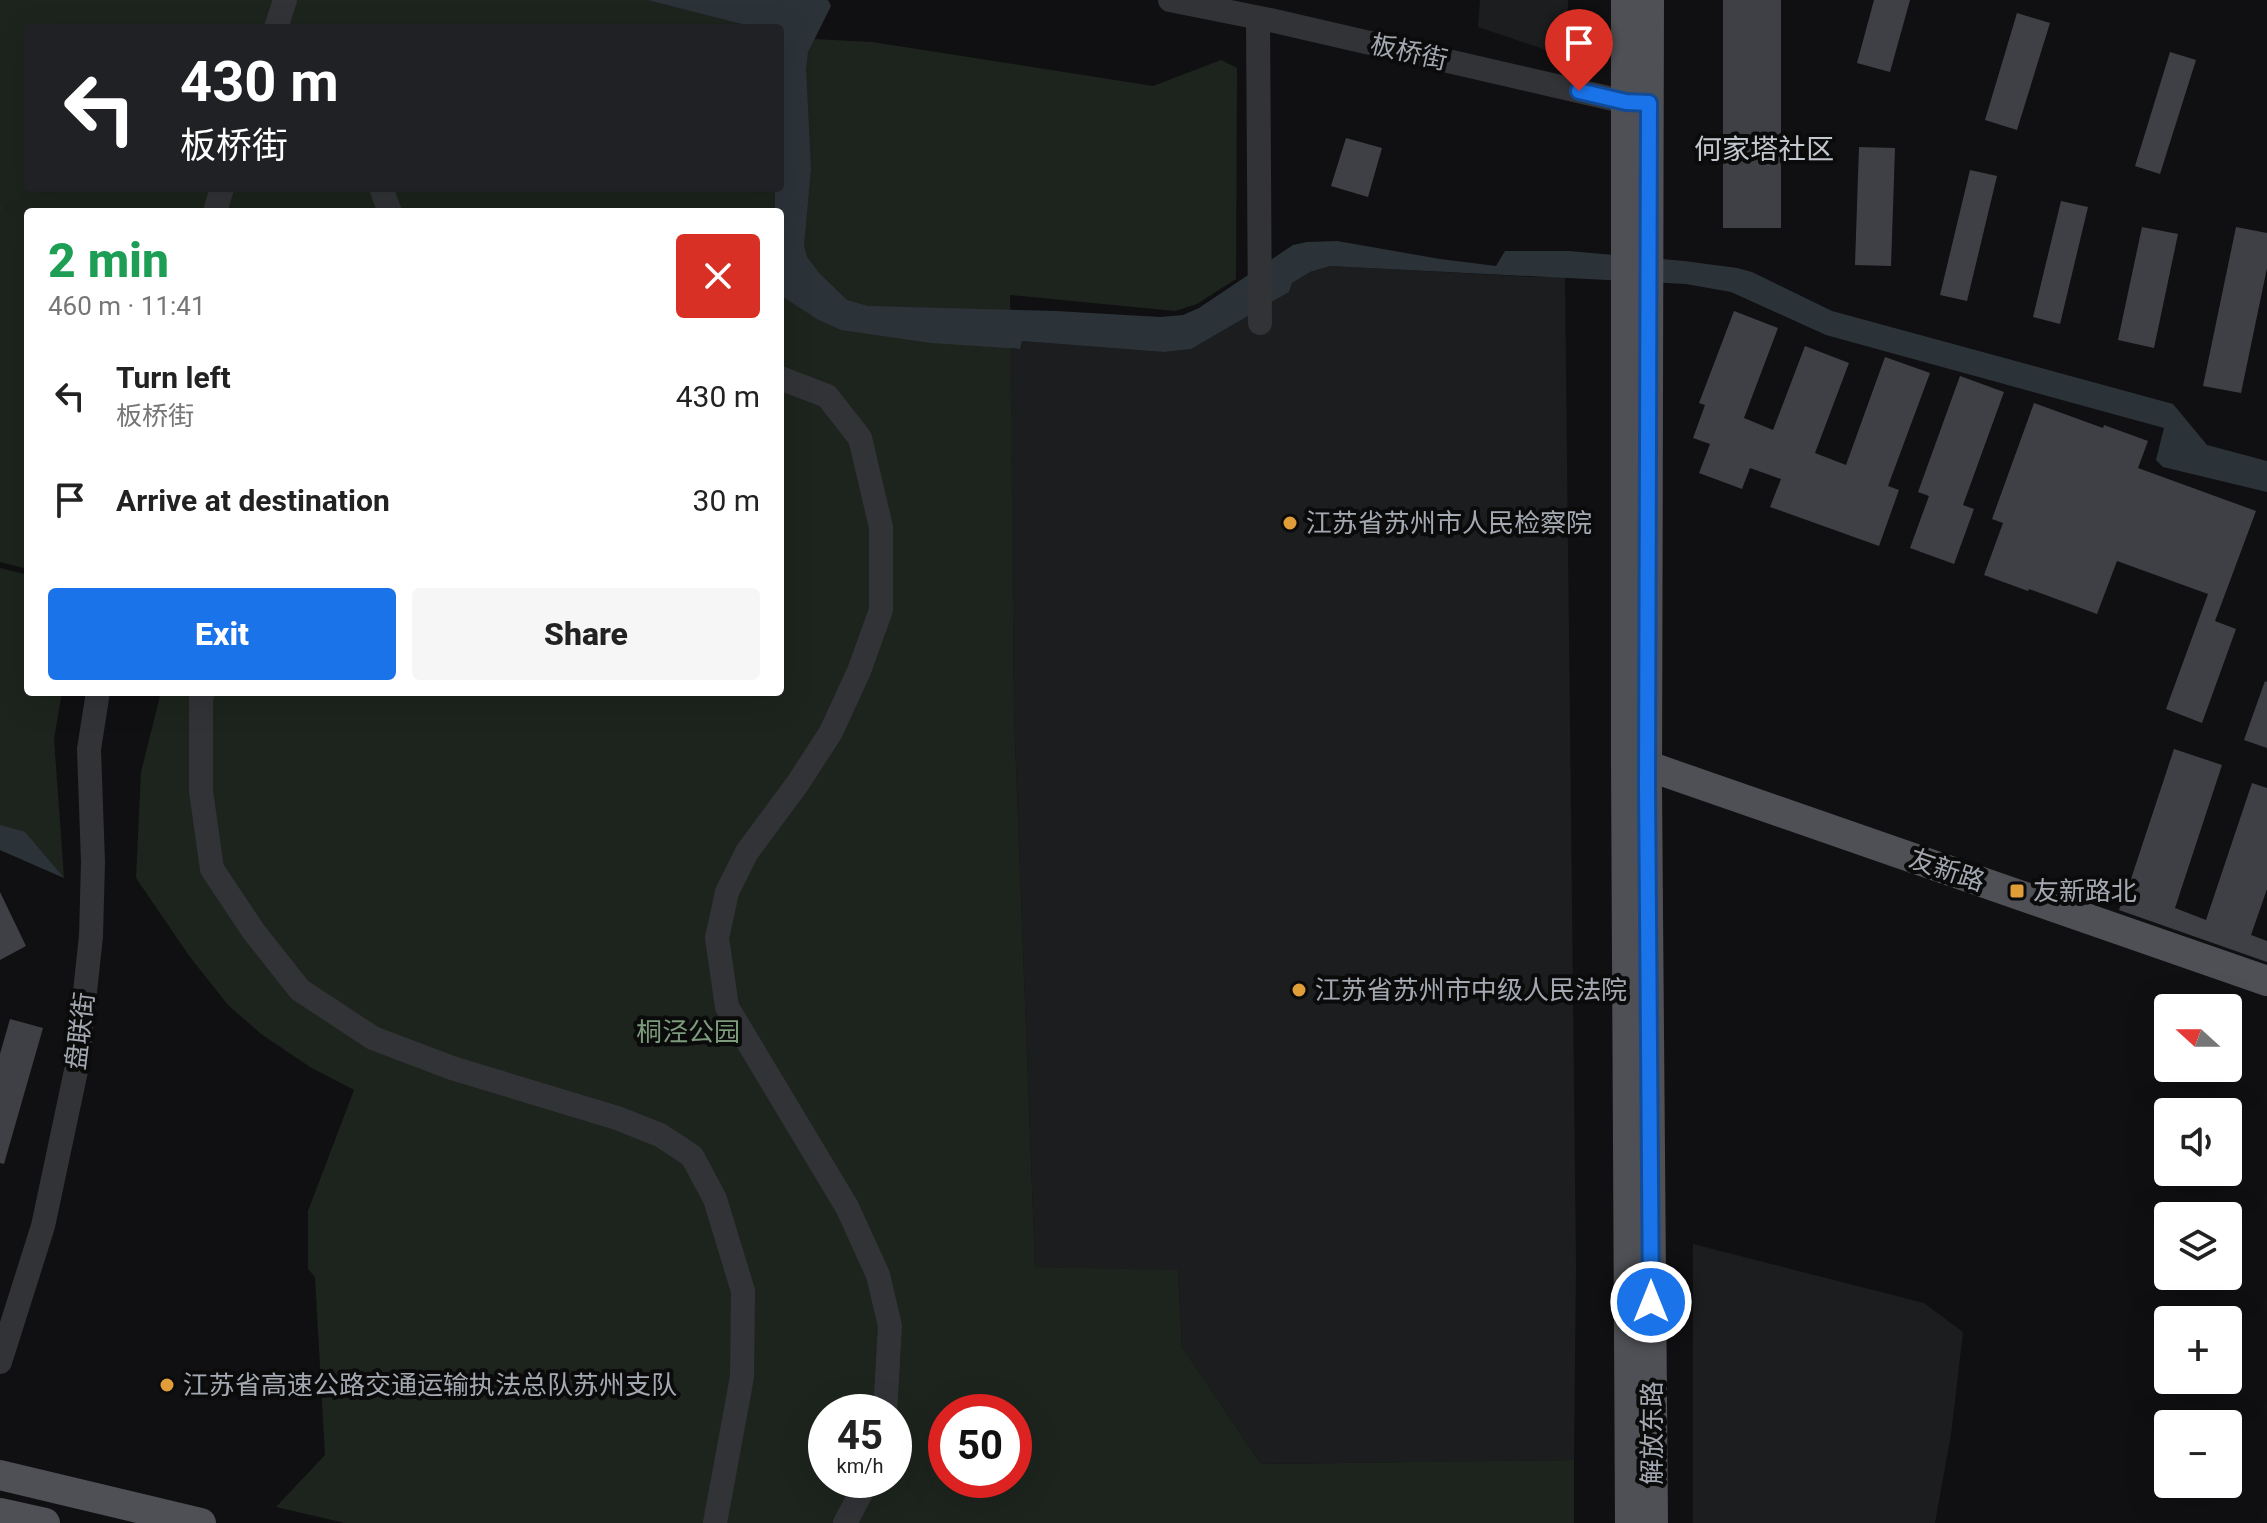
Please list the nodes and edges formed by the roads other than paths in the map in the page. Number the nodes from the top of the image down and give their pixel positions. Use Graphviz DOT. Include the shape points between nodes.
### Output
graph roads {
  1 [pos="285,0"];
  2 [pos="1170,0"];
  3 [pos="1626,0"];
  4 [pos="1649,0"];
  5 [pos="1258,18"];
  6 [pos="277,24"];
  7 [pos="1638,102"];
  8 [pos="1260,323"];
  9 [pos="784,380"];
  10 [pos="97,696"];
  11 [pos="202,696"];
  12 [pos="1637,776"];
  13 [pos="2267,981"];
  14 [pos="2267,1001"];
  15 [pos="0,1362"];
  16 [pos="886,1394"];
  17 [pos="0,1475"];
  18 [pos="858,1498"];
  19 [pos="0,1513"];
  20 [pos="45,1523"];
  21 [pos="201,1523"];
  22 [pos="715,1523"];
  23 [pos="845,1523"];
  24 [pos="1630,1523"];
  25 [pos="1653,1523"];
  1 -- 6 [label="street"];
  2 -- 5 [label="street, 板桥街"];
  3 -- 7 [label="main road, 解放东路"];
  4 -- 7 [label="main road, 解放东路"];
  5 -- 7 [label="street, 板桥街"];
  5 -- 8 [label="street"];
  7 -- 12 [label="main road, 解放东路"];
  9 -- 16 [label="street" via="827,396 860,438 881,527 881,610 831,732 747,852 727,892 717,938 727,1007 847,1207 878,1275 890,1326"];
  10 -- 15 [label="street, 盘联街" via="89,749 91,936 77,1066 43,1226"];
  11 -- 22 [label="street" via="201,791 212,869 300,990 373,1038 617,1118 660,1135 692,1156 715,1199 743,1291 742,1377"];
  12 -- 13 [label="main road, 友新路"];
  12 -- 14 [label="main road, 友新路"];
  12 -- 24 [label="main road, 解放东路"];
  12 -- 25 [label="main road, 解放东路"];
  17 -- 21 [label="main road"];
  18 -- 23 [label="street"];
  19 -- 20 [label="main road"];
}
